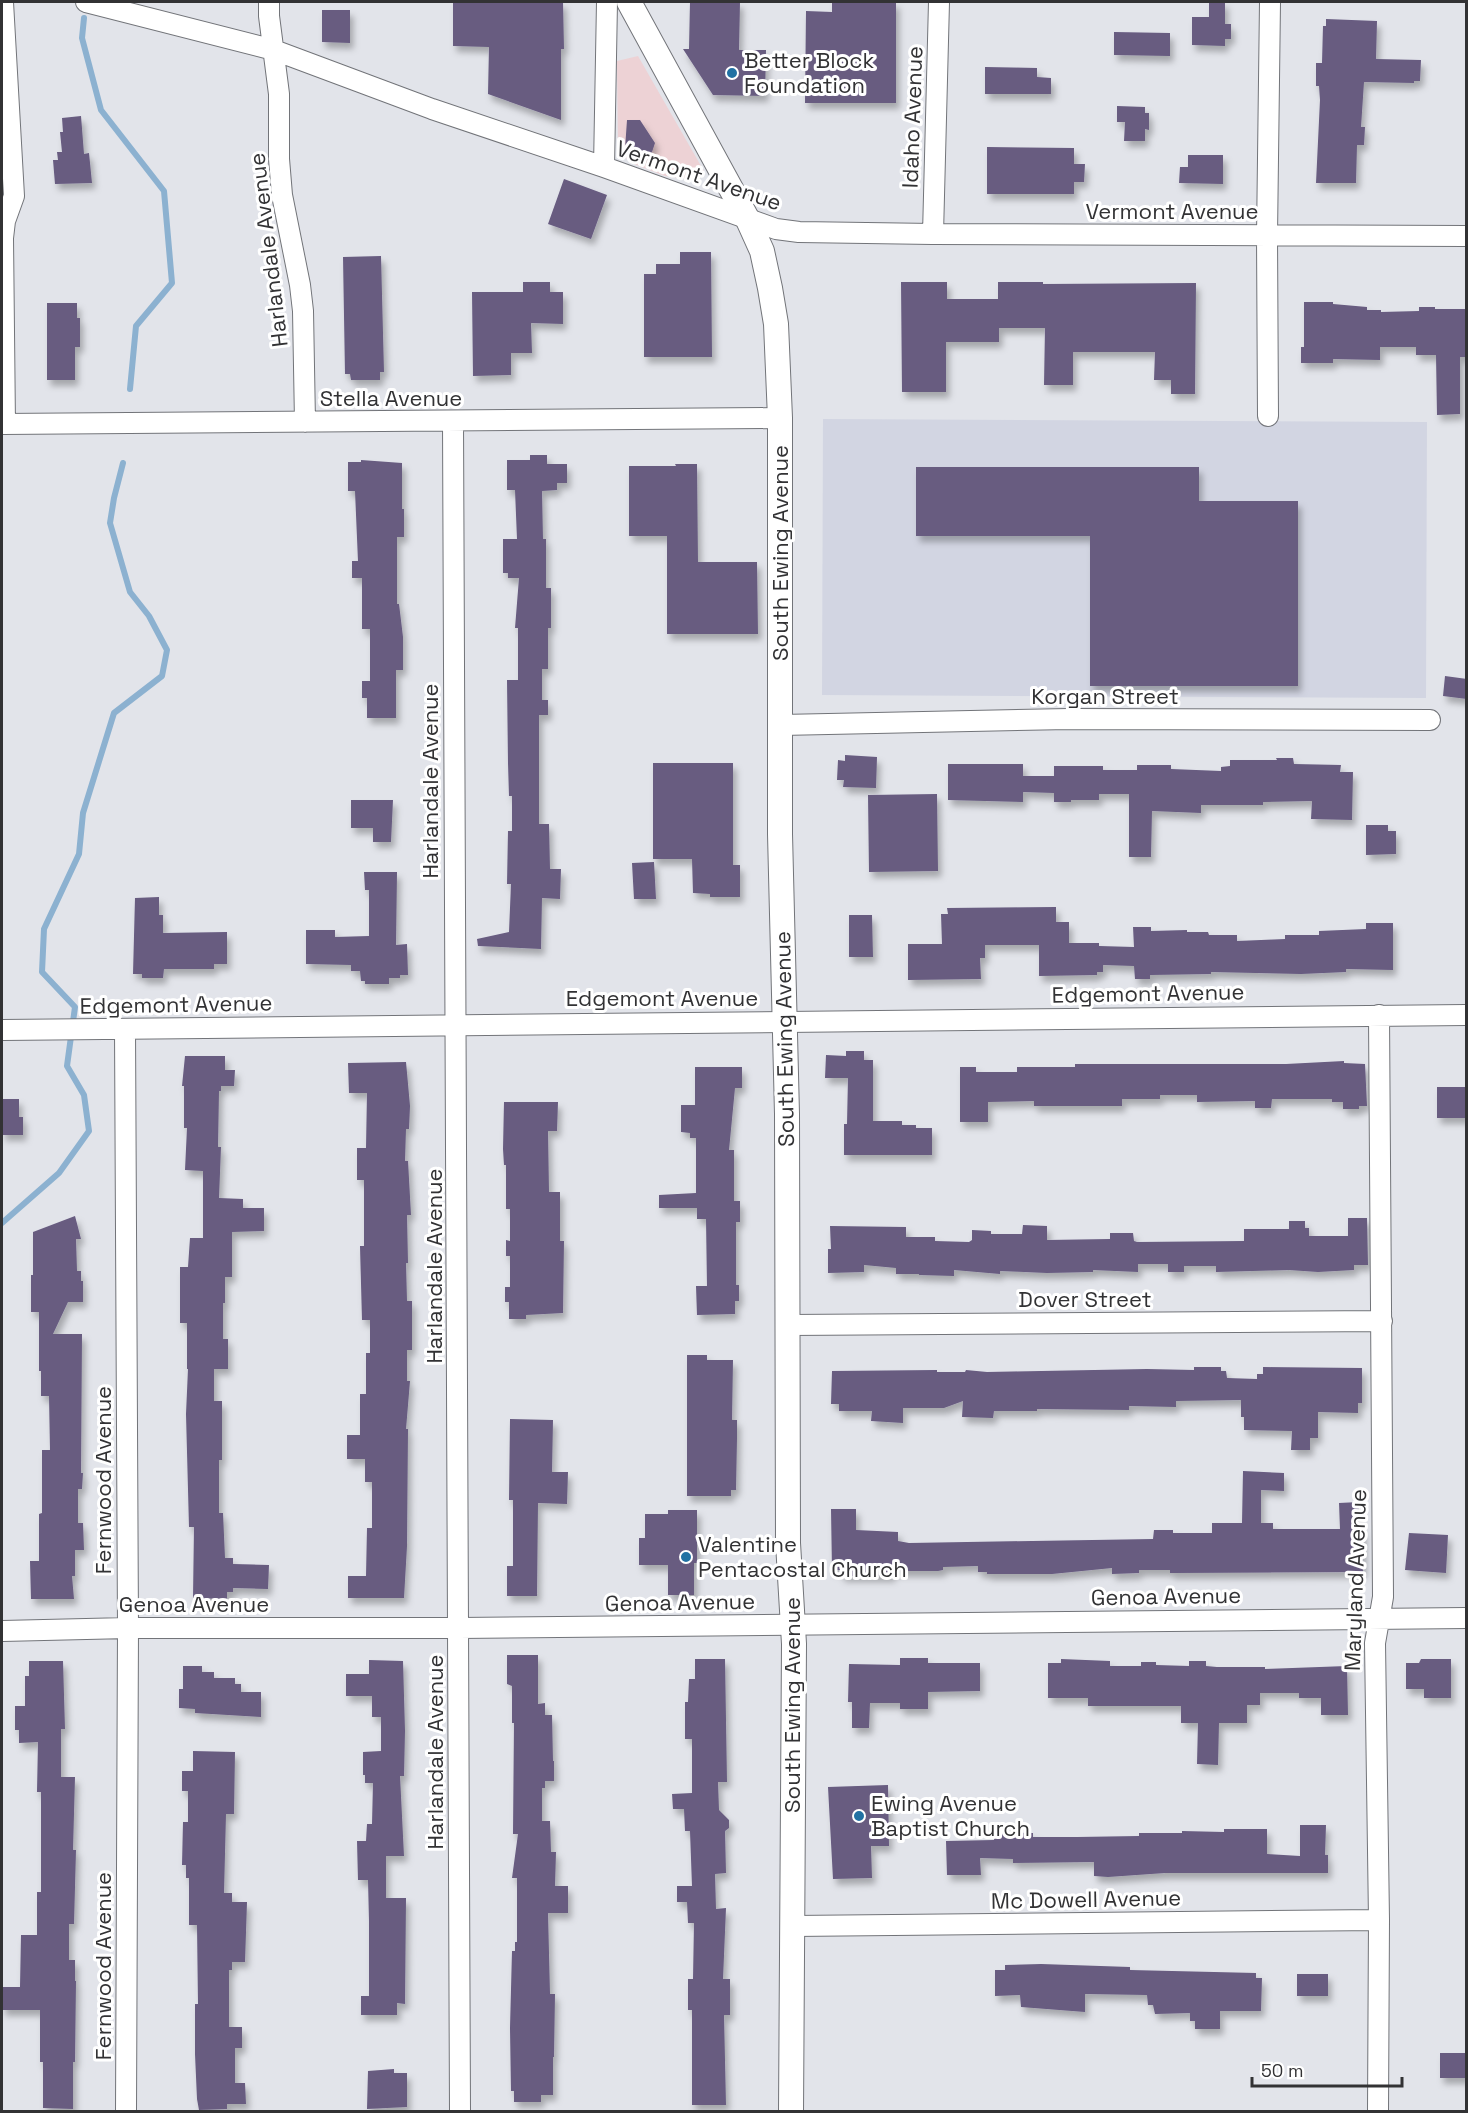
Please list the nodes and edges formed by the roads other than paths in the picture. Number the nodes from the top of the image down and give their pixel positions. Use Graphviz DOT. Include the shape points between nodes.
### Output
graph roads {
  1 [pos="3,2"];
  2 [pos="86,2"];
  3 [pos="269,2"];
  4 [pos="607,2"];
  5 [pos="629,2"];
  6 [pos="939,2"];
  7 [pos="1270,2"];
  8 [pos="274,50"];
  9 [pos="604,167"];
  10 [pos="748,219"];
  11 [pos="3,221"];
  12 [pos="933,234"];
  13 [pos="1267,236"];
  14 [pos="1467,236"];
  15 [pos="1268,416"];
  16 [pos="780,418"];
  17 [pos="453,421"];
  18 [pos="305,422"];
  19 [pos="3,424"];
  20 [pos="1430,720"];
  21 [pos="781,725"];
  22 [pos="1378,1015"];
  23 [pos="1467,1015"];
  24 [pos="784,1022"];
  25 [pos="456,1024"];
  26 [pos="125,1029"];
  27 [pos="2,1030"];
  28 [pos="1382,1321"];
  29 [pos="789,1325"];
  30 [pos="1379,1618"];
  31 [pos="1467,1618"];
  32 [pos="794,1625"];
  33 [pos="128,1628"];
  34 [pos="459,1628"];
  35 [pos="2,1631"];
  36 [pos="1379,1920"];
  37 [pos="793,1926"];
  38 [pos="126,2112"];
  39 [pos="460,2112"];
  40 [pos="792,2112"];
  41 [pos="1378,2112"];
  1 -- 11 [label="street" via="14,196"];
  2 -- 8 [label="street, Vermont Avenue"];
  3 -- 8 [label="street, Harlandale Avenue"];
  4 -- 9 [label="street"];
  5 -- 10 [label="street, South Ewing Avenue"];
  6 -- 12 [label="street, Idaho Avenue"];
  7 -- 13 [label="street"];
  8 -- 9 [label="street, Vermont Avenue"];
  8 -- 18 [label="street, Harlandale Avenue" via="282,195 303,311"];
  9 -- 10 [label="street, Vermont Avenue"];
  10 -- 12 [label="street, Vermont Avenue" via="776,230 799,232"];
  10 -- 16 [label="street, South Ewing Avenue" via="762,251 771,288"];
  11 -- 19 [label="street"];
  12 -- 13 [label="street, Vermont Avenue"];
  13 -- 14 [label="street, Vermont Avenue"];
  13 -- 15 [label="street"];
  16 -- 17 [label="street, Stella Avenue"];
  16 -- 21 [label="street, South Ewing Avenue"];
  17 -- 18 [label="street, Stella Avenue"];
  17 -- 25 [label="street, Harlandale Avenue"];
  18 -- 19 [label="street, Stella Avenue"];
  20 -- 21 [label="street, Korgan Street" via="1069,719"];
  21 -- 24 [label="street, South Ewing Avenue"];
  22 -- 23 [label="street, Edgemont Avenue"];
  22 -- 24 [label="street, Edgemont Avenue"];
  22 -- 28 [label="street, Maryland Avenue"];
  24 -- 25 [label="street, Edgemont Avenue"];
  24 -- 29 [label="street, South Ewing Avenue"];
  25 -- 26 [label="street, Edgemont Avenue"];
  25 -- 34 [label="street, Harlandale Avenue"];
  26 -- 27 [label="street, Edgemont Avenue"];
  26 -- 33 [label="street, Fernwood Avenue"];
  28 -- 29 [label="street, Dover Street"];
  28 -- 30 [label="street, Maryland Avenue" via="1383,1597"];
  29 -- 32 [label="street, South Ewing Avenue" via="788,1543"];
  30 -- 31 [label="street, Genoa Avenue"];
  30 -- 32 [label="street, Genoa Avenue"];
  30 -- 36 [label="street, Maryland Avenue" via="1375,1643"];
  32 -- 34 [label="street, Genoa Avenue"];
  32 -- 37 [label="street, South Ewing Avenue"];
  33 -- 34 [label="street, Genoa Avenue"];
  33 -- 35 [label="street, Genoa Avenue"];
  33 -- 38 [label="street, Fernwood Avenue"];
  34 -- 39 [label="street, Harlandale Avenue"];
  36 -- 37 [label="street, Mc Dowell Avenue"];
  36 -- 41 [label="street, Maryland Avenue"];
  37 -- 40 [label="street, South Ewing Avenue"];
}
